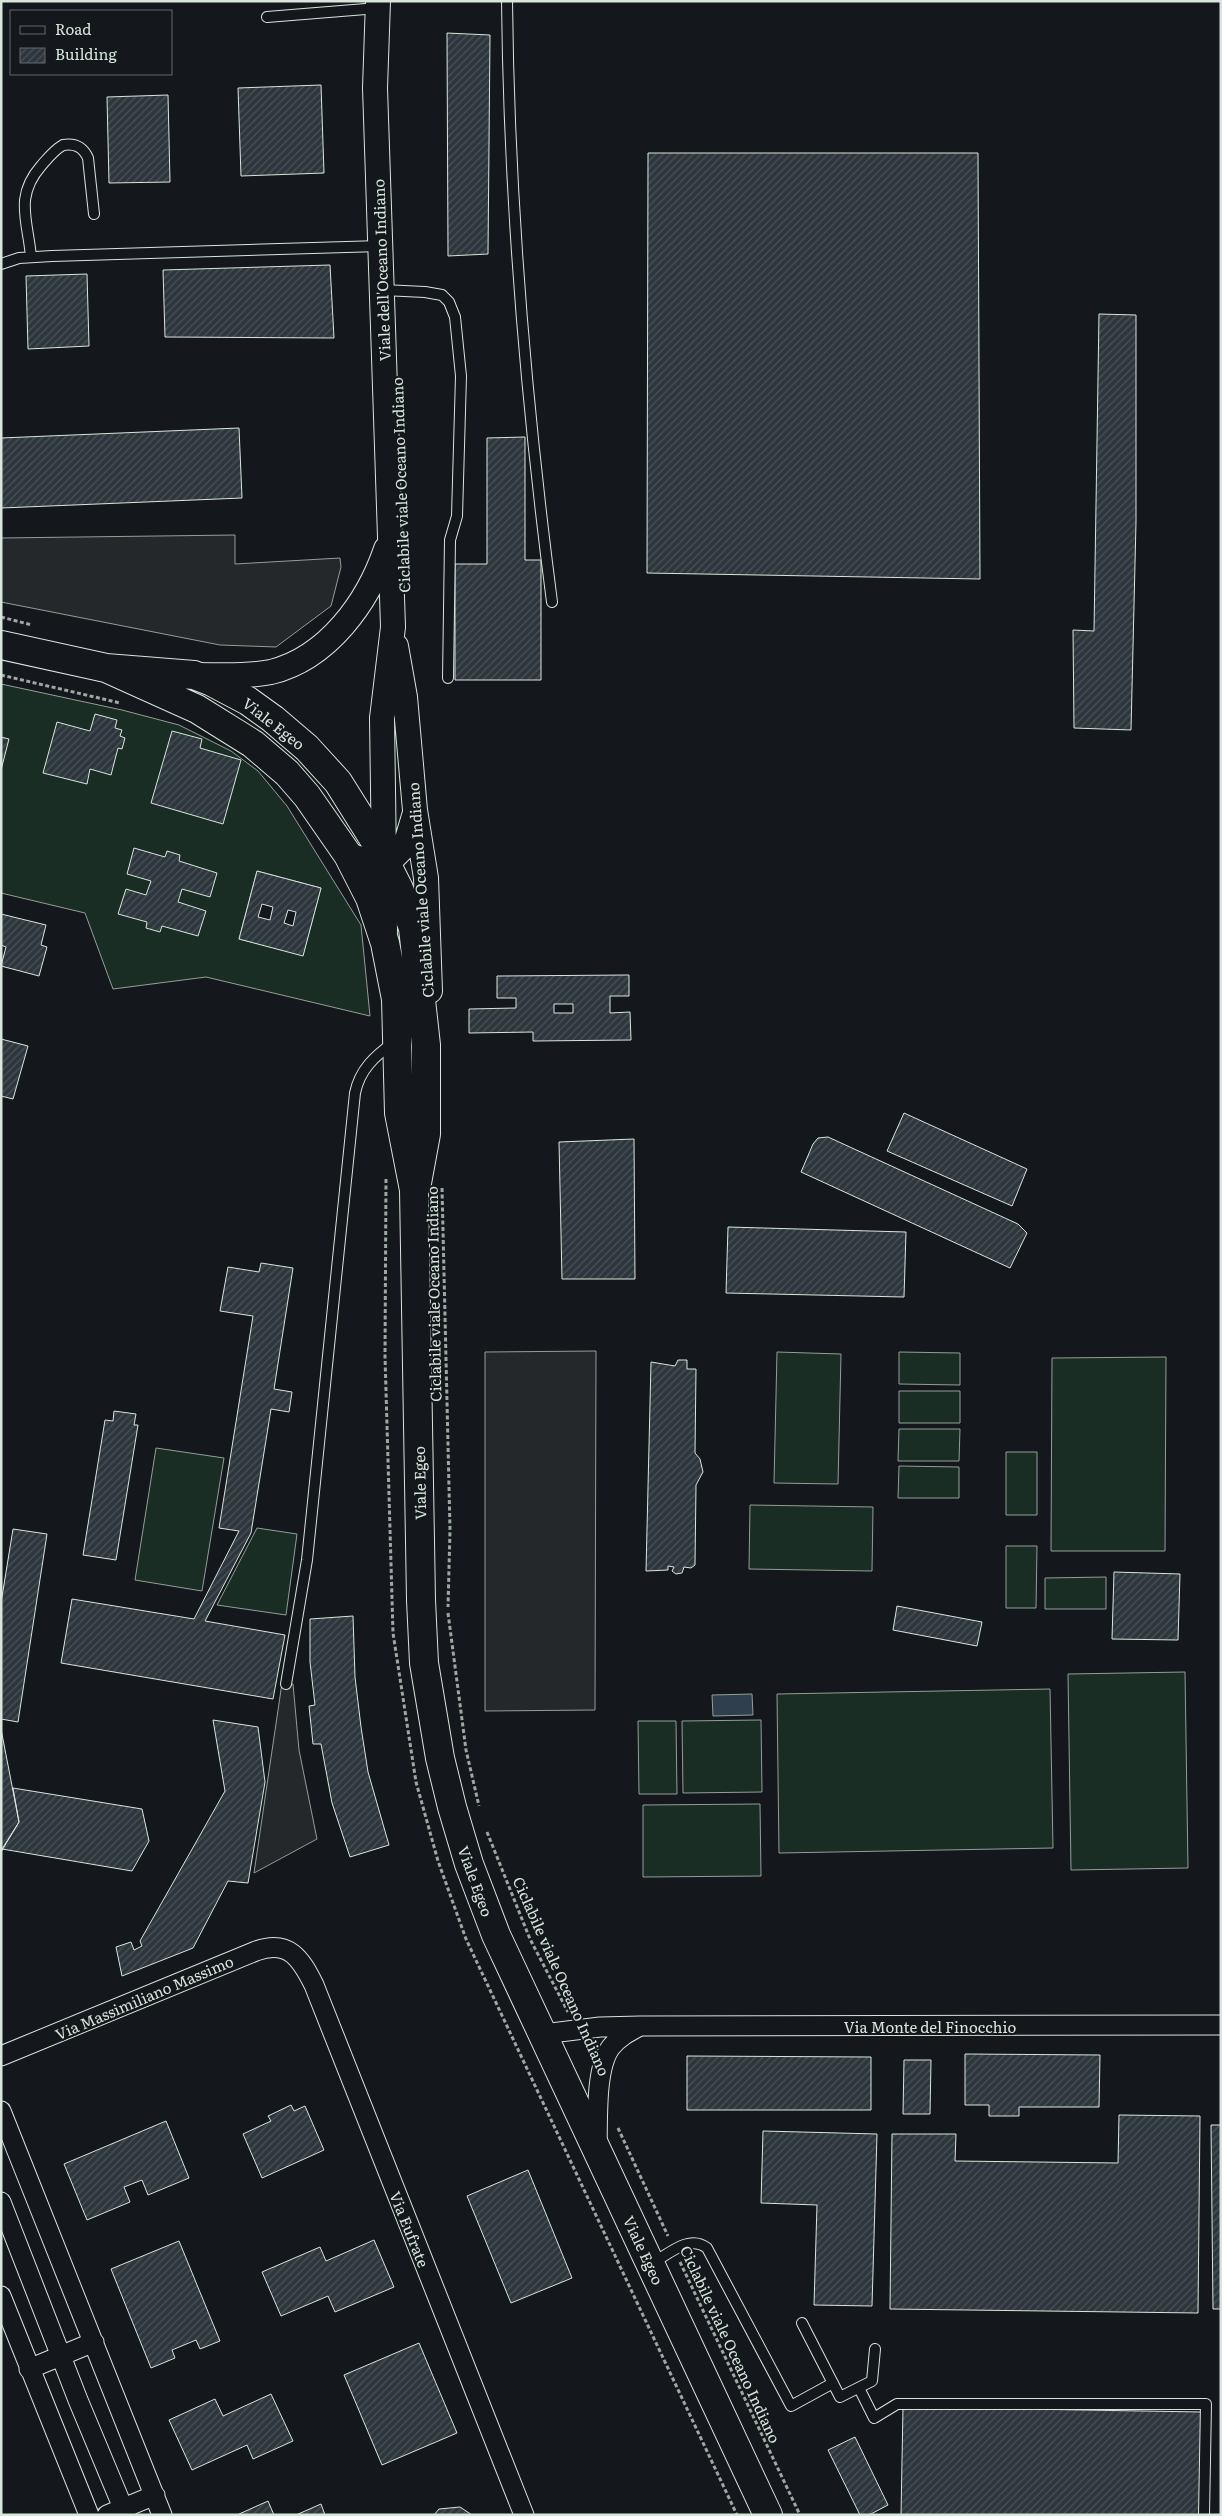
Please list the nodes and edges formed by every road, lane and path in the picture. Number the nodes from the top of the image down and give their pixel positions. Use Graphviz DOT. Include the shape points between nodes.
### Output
graph roads {
  1 [pos="507,1"];
  2 [pos="378,5"];
  3 [pos="267,17"];
  4 [pos="94,214"];
  5 [pos="380,246"];
  6 [pos="31,258"];
  7 [pos="1,264"];
  8 [pos="383,290"];
  9 [pos="390,538"];
  10 [pos="552,602"];
  11 [pos="1,617"];
  12 [pos="39,627"];
  13 [pos="392,627"];
  14 [pos="1,645"];
  15 [pos="106,668"];
  16 [pos="194,675"];
  17 [pos="448,678"];
  18 [pos="415,810"];
  19 [pos="348,856"];
  20 [pos="386,862"];
  21 [pos="386,943"];
  22 [pos="426,1030"];
  23 [pos="397,1039"];
  24 [pos="441,1180"];
  25 [pos="414,1190"];
  26 [pos="286,1684"];
  27 [pos="481,1814"];
  28 [pos="483,1823"];
  29 [pos="288,1950"];
  30 [pos="1221,2025"];
  31 [pos="640,2026"];
  32 [pos="576,2030"];
  33 [pos="543,2034"];
  34 [pos="1,2056"];
  35 [pos="1,2111"];
  36 [pos="617,2126"];
  37 [pos="597,2150"];
  38 [pos="32,2190"];
  39 [pos="1,2202"];
  40 [pos="675,2250"];
  41 [pos="650,2264"];
  42 [pos="1,2296"];
  43 [pos="802,2323"];
  44 [pos="94,2342"];
  45 [pos="875,2349"];
  46 [pos="60,2356"];
  47 [pos="29,2369"];
  48 [pos="833,2383"];
  49 [pos="859,2388"];
  50 [pos="154,2495"];
  51 [pos="119,2512"];
  52 [pos="89,2515"];
  53 [pos="162,2515"];
  54 [pos="524,2515"];
  55 [pos="768,2515"];
  56 [pos="800,2515"];
  57 [pos="1204,2515"];
  1 -- 10 [label="lane" via="508,108 517,263"];
  2 -- 3 [label="lane"];
  2 -- 5 [label="street, Viale dell'Oceano Indiano" via="375,88"];
  4 -- 6 [label="lane" via="88,158 76,145 63,145 41,165 26,189 24,209"];
  5 -- 6 [label="lane"];
  5 -- 8 [label="street, Viale dell'Oceano Indiano"];
  6 -- 7 [label="lane" via="12,259"];
  8 -- 9 [label="street, Viale dell'Oceano Indiano"];
  8 -- 17 [label="lane" via="442,295 450,302 455,317 461,376 457,516 450,540"];
  9 -- 13 [label="street, Viale dell'Oceano Indiano"];
  9 -- 16 [label="street, Viale dell'Oceano Indiano" via="379,568 356,611 309,654 269,672"];
  11 -- 12 [label="path"];
  13 -- 18 [label="street, Viale dell'Oceano Indiano" via="403,688"];
  13 -- 20 [label="street, Viale dell'Oceano Indiano" via="382,718"];
  14 -- 15 [label="main road, Viale Egeo"];
  15 -- 16 [label="main road, Viale Egeo"];
  15 -- 19 [label="main road, Viale Egeo" via="183,701 253,744 296,782"];
  16 -- 20 [label="main road, Viale Egeo" via="248,701 307,748 345,792"];
  18 -- 20 [label="street, Viale dell'Oceano Indiano" via="405,846"];
  18 -- 22 [label="street, Viale dell'Oceano Indiano" via="426,878 430,948"];
  19 -- 20 [label="street"];
  19 -- 21 [label="main road, Viale Egeo" via="370,898"];
  20 -- 21 [label="street, Viale Egeo"];
  20 -- 22 [label="main road, Viale Egeo" via="404,900 412,928"];
  21 -- 23 [label="main road, Viale Egeo" via="394,981"];
  22 -- 25 [label="main road, Viale Egeo" via="426,1134"];
  23 -- 25 [label="main road, Viale Egeo" via="399,1113"];
  23 -- 26 [label="lane" via="369,1062 359,1077 355,1093 307,1560"];
  24 -- 27 [label="path, Ciclabile viale Oceano Indiano" via="448,1610 466,1750"];
  25 -- 33 [label="main road, Viale Egeo" via="420,1600 426,1682 443,1773 469,1864 496,1935"];
  28 -- 32 [label="path, Ciclabile viale Oceano Indiano" via="530,1939"];
  29 -- 34 [label="street, Via Massimiliano Massimo" via="262,1948 242,1955"];
  29 -- 54 [label="street, Via Eufrate" via="300,1960 314,1985"];
  30 -- 31 [label="street, Via Monte del Finocchio"];
  31 -- 32 [label="street, Via Monte del Finocchio"];
  31 -- 37 [label="street" via="622,2036 606,2057 600,2092"];
  32 -- 33 [label="street, Via Monte del Finocchio"];
  33 -- 37 [label="main road, Viale Egeo"];
  35 -- 38 [label="street"];
  36 -- 40 [label="path, Ciclabile viale Oceano Indiano"];
  37 -- 41 [label="main road, Viale Egeo"];
  38 -- 39 [label="street"];
  38 -- 44 [label="street"];
  39 -- 46 [label="street"];
  40 -- 41 [label="lane"];
  40 -- 48 [label="lane" via="690,2242 699,2242 707,2248 791,2406"];
  40 -- 56 [label="path, Ciclabile viale Oceano Indiano"];
  41 -- 55 [label="main road, Viale Egeo"];
  42 -- 47 [label="street"];
  43 -- 48 [label="lane"];
  44 -- 46 [label="street"];
  44 -- 50 [label="street"];
  45 -- 49 [label="lane" via="872,2381"];
  46 -- 47 [label="street"];
  46 -- 51 [label="street"];
  47 -- 52 [label="street"];
  48 -- 49 [label="lane" via="840,2397"];
  49 -- 57 [label="lane" via="874,2418 897,2404 1206,2404"];
  50 -- 51 [label="street"];
  50 -- 53 [label="street"];
}
